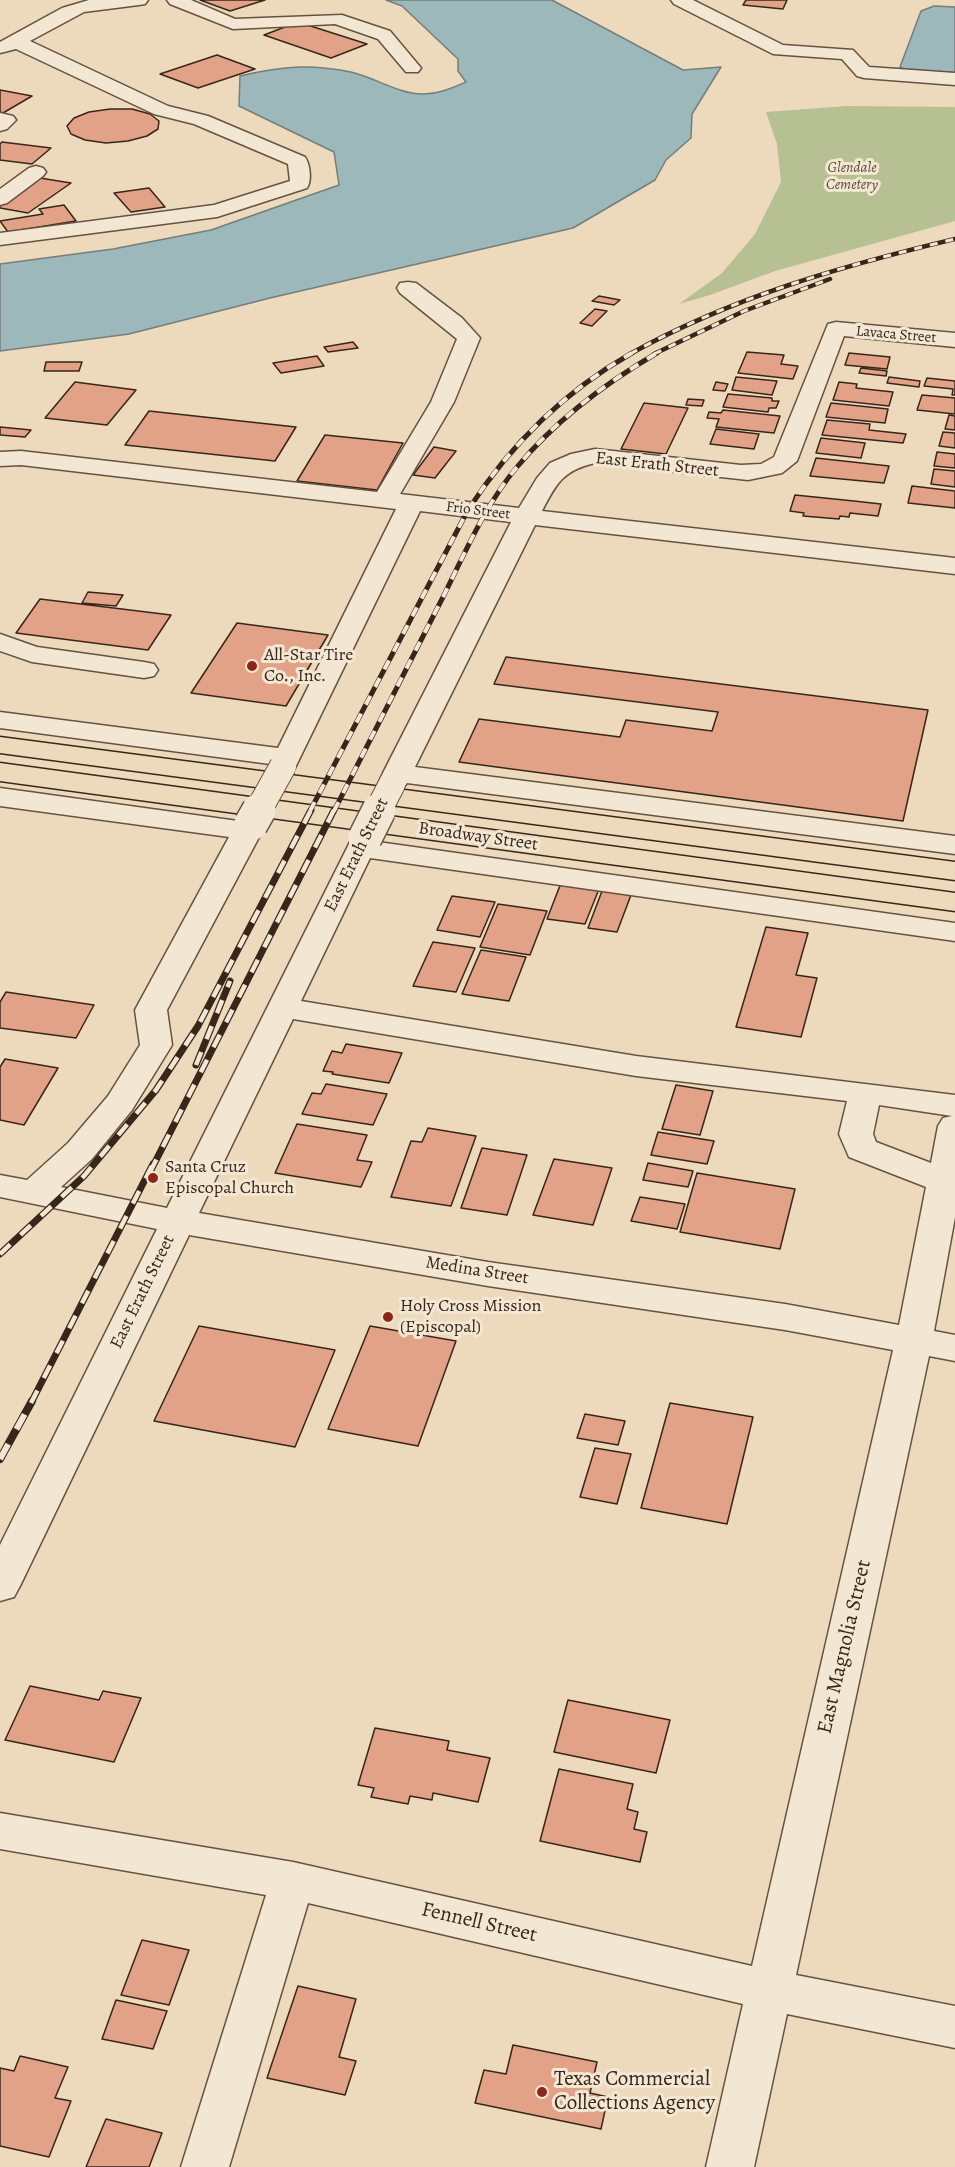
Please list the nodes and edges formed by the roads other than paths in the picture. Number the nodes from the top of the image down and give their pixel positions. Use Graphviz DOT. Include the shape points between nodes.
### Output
graph roads {
  1 [pos="57,0"];
  2 [pos="139,0"];
  3 [pos="176,0"];
  4 [pos="680,0"];
  5 [pos="79,8"];
  6 [pos="8,45"];
  7 [pos="412,68"];
  8 [pos="955,80"];
  9 [pos="0,119"];
  10 [pos="0,125"];
  11 [pos="0,176"];
  12 [pos="0,199"];
  13 [pos="0,239"];
  14 [pos="408,288"];
  15 [pos="836,329"];
  16 [pos="955,340"];
  17 [pos="0,459"];
  18 [pos="384,501"];
  19 [pos="411,504"];
  20 [pos="526,517"];
  21 [pos="955,566"];
  22 [pos="0,642"];
  23 [pos="144,670"];
  24 [pos="0,720"];
  25 [pos="0,745"];
  26 [pos="285,762"];
  27 [pos="0,772"];
  28 [pos="395,778"];
  29 [pos="0,797"];
  30 [pos="248,828"];
  31 [pos="362,843"];
  32 [pos="955,845"];
  33 [pos="955,872"];
  34 [pos="955,902"];
  35 [pos="955,932"];
  36 [pos="284,1008"];
  37 [pos="865,1093"];
  38 [pos="955,1106"];
  39 [pos="955,1126"];
  40 [pos="944,1181"];
  41 [pos="17,1190"];
  42 [pos="177,1221"];
  43 [pos="914,1340"];
  44 [pos="955,1348"];
  45 [pos="0,1586"];
  46 [pos="0,1832"];
  47 [pos="293,1881"];
  48 [pos="768,1990"];
  49 [pos="955,2027"];
  50 [pos="205,2167"];
  51 [pos="730,2167"];
  1 -- 5 [label="street"];
  2 -- 5 [label="street"];
  3 -- 7 [label="street" via="233,24 336,19 384,34"];
  4 -- 8 [label="street" via="779,50 847,54 864,72"];
  5 -- 6 [label="street"];
  6 -- 13 [label="street" via="73,67 161,110 201,120 298,161 300,184 218,211"];
  9 -- 10 [label="street" via="6,120"];
  11 -- 12 [label="street" via="36,172"];
  14 -- 18 [label="street" via="469,338 458,371 433,421"];
  15 -- 16 [label="street, Lavaca Street"];
  15 -- 20 [label="street, East Erath Street" via="785,461 776,470 734,472 595,456 560,465 550,474"];
  17 -- 18 [label="street, Frio Street" via="21,458"];
  18 -- 19 [label="street, Frio Street"];
  19 -- 20 [label="street, Frio Street"];
  19 -- 26 [label="street"];
  20 -- 21 [label="street, Frio Street"];
  20 -- 28 [label="street, East Erath Street"];
  22 -- 23 [label="street" via="32,654"];
  24 -- 26 [label="street"];
  25 -- 33 [label="main road, Broadway Street"];
  26 -- 30 [label="street, bridge"];
  27 -- 34 [label="main road, Broadway Street"];
  28 -- 31 [label="street, East Erath Street, bridge"];
  28 -- 32 [label="street"];
  29 -- 30 [label="street"];
  30 -- 41 [label="street" via="151,1010 156,1045 120,1103 80,1151"];
  31 -- 35 [label="street, Broadway Street"];
  31 -- 36 [label="street, East Erath Street"];
  36 -- 37 [label="street" via="636,1066"];
  36 -- 42 [label="street, East Erath Street"];
  37 -- 38 [label="street"];
  37 -- 40 [label="street" via="856,1134 861,1149"];
  39 -- 40 [label="street, East Magnolia Street"];
  40 -- 43 [label="street, East Magnolia Street"];
  41 -- 42 [label="street, Medina Street"];
  42 -- 43 [label="street, Medina Street"];
  42 -- 45 [label="street, East Erath Street"];
  43 -- 44 [label="street, Medina Street"];
  43 -- 48 [label="street, East Magnolia Street"];
  46 -- 47 [label="street, Fennell Street"];
  47 -- 48 [label="street, Fennell Street"];
  47 -- 50 [label="street"];
  48 -- 49 [label="street, Fennell Street"];
  48 -- 51 [label="street, East Magnolia Street"];
}
